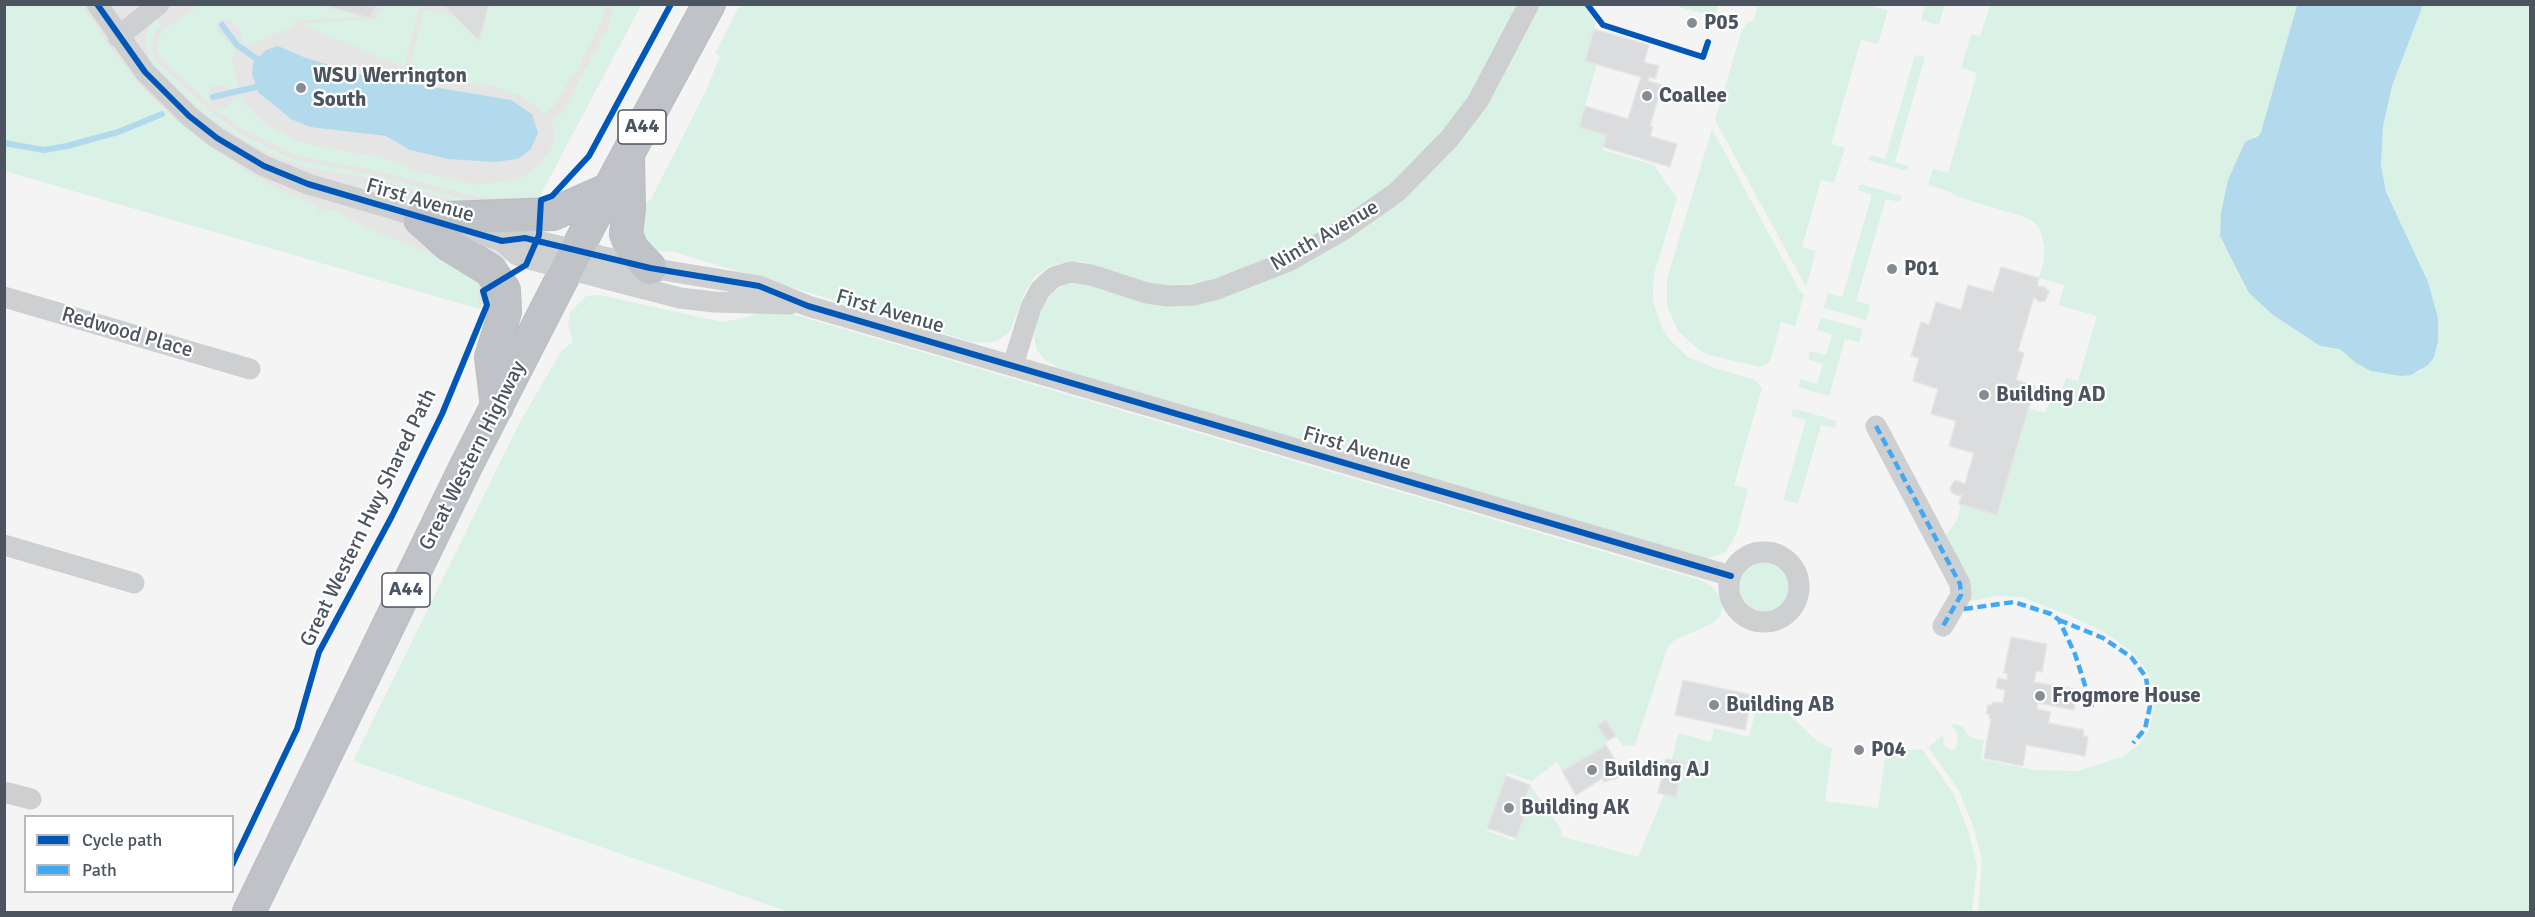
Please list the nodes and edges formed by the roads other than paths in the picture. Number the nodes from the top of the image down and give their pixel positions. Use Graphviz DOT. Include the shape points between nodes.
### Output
graph roads {
  1 [pos="97,4"];
  2 [pos="159,4"];
  3 [pos="709,4"];
  4 [pos="1529,4"];
  5 [pos="118,37"];
  6 [pos="628,152"];
  7 [pos="609,189"];
  8 [pos="420,219"];
  9 [pos="572,260"];
  10 [pos="650,268"];
  11 [pos="4,297"];
  12 [pos="808,306"];
  13 [pos="1013,365"];
  14 [pos="250,369"];
  15 [pos="497,407"];
  16 [pos="1876,426"];
  17 [pos="4,545"];
  18 [pos="1731,576"];
  19 [pos="134,583"];
  20 [pos="1944,626"];
  21 [pos="4,792"];
  22 [pos="31,799"];
  23 [pos="249,912"];
  1 -- 5 [label="street, First Avenue"];
  2 -- 5 [label="street"];
  3 -- 6 [label="highway, Great Western Highway / A44"];
  4 -- 13 [label="street, Ninth Avenue" via="1478,102 1449,139 1397,192 1343,230 1289,261 1193,295 1147,293 1071,272 1054,277 1040,290 1031,308"];
  5 -- 8 [label="street, First Avenue" via="189,116 239,152 308,184"];
  6 -- 7 [label="highway, Great Western Highway / A44"];
  6 -- 10 [label="highway" via="630,208 626,234 632,249"];
  7 -- 8 [label="highway" via="553,214"];
  7 -- 9 [label="highway, Great Western Highway / A44"];
  8 -- 9 [label="street, First Avenue" via="502,241 517,255"];
  8 -- 15 [label="highway" via="449,245 490,270 504,290 505,312 491,357"];
  9 -- 10 [label="street, First Avenue"];
  9 -- 12 [label="street, First Avenue" via="680,298"];
  9 -- 15 [label="highway, Great Western Highway / A44"];
  10 -- 12 [label="street, First Avenue" via="759,286"];
  11 -- 14 [label="street, Redwood Place"];
  12 -- 13 [label="street, First Avenue"];
  13 -- 18 [label="street, First Avenue"];
  15 -- 23 [label="highway, Great Western Highway / A44"];
  16 -- 20 [label="street" via="1960,585 1961,595"];
  17 -- 19 [label="street"];
  21 -- 22 [label="street"];
}
